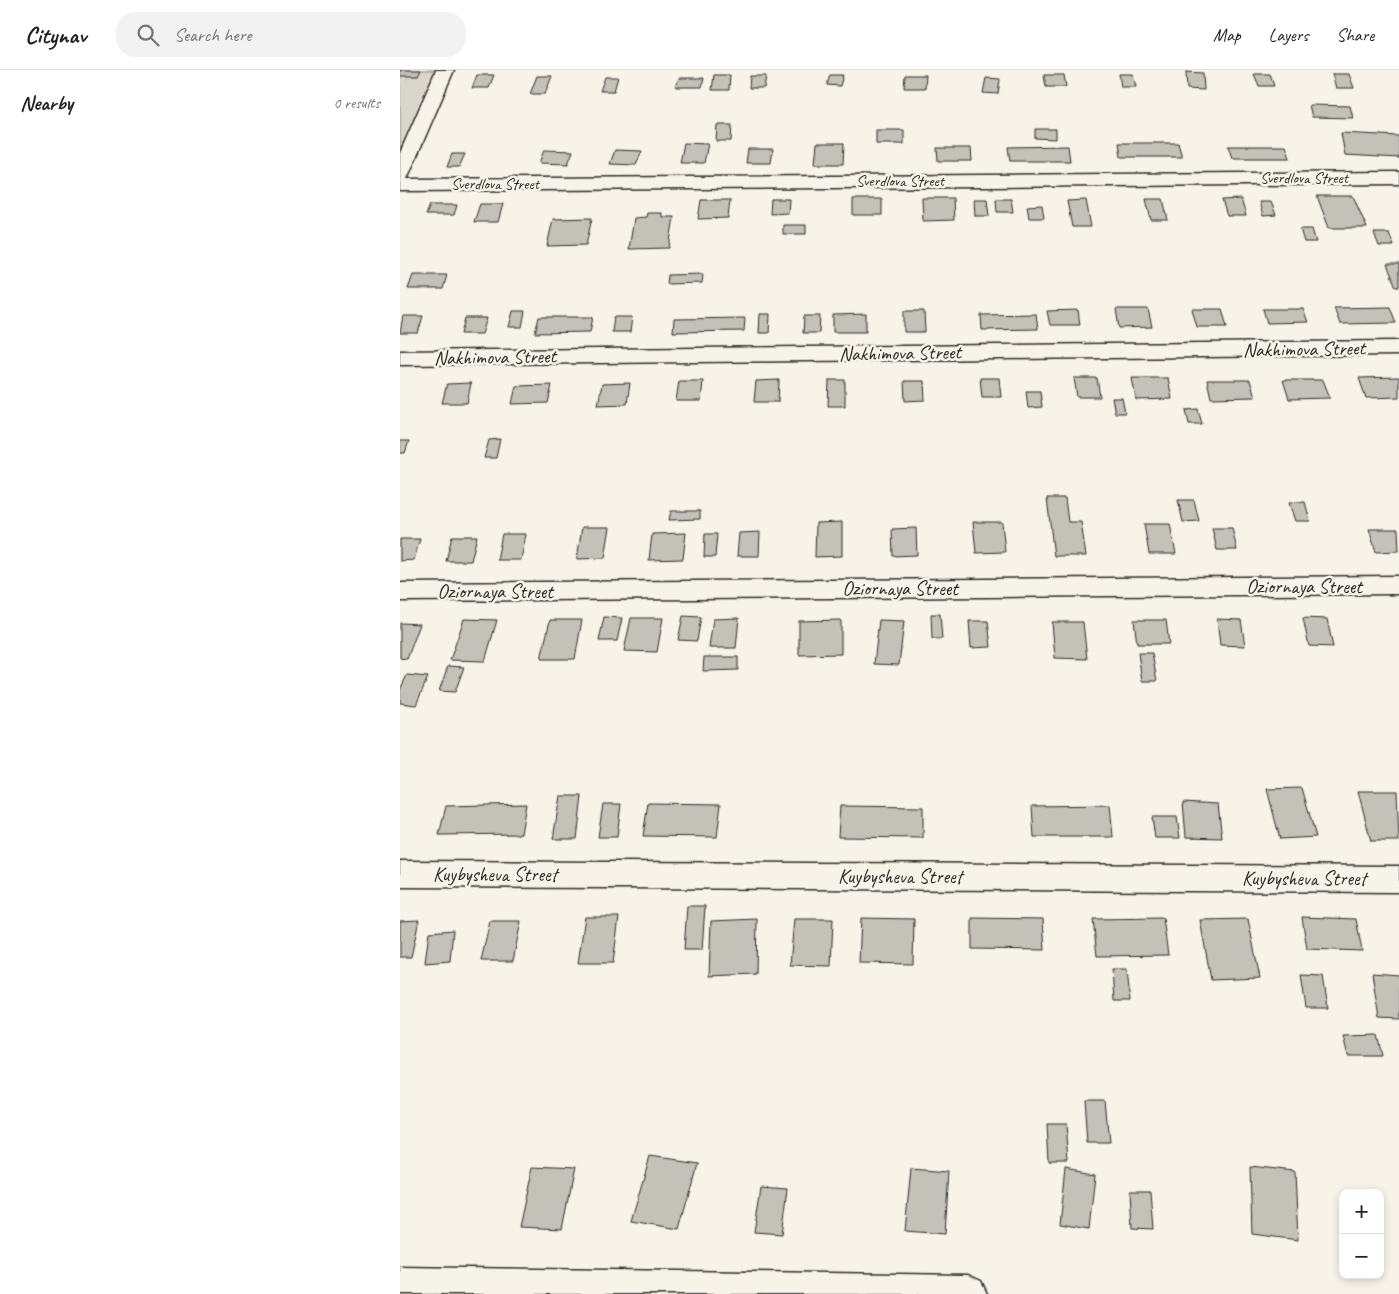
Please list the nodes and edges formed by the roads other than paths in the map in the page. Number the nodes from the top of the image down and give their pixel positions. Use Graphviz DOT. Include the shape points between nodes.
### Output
graph roads {
  1 [pos="445,70"];
  2 [pos="400,175"];
  3 [pos="1399,178"];
  4 [pos="400,185"];
  5 [pos="1399,348"];
  6 [pos="400,358"];
  7 [pos="1399,585"];
  8 [pos="400,592"];
  9 [pos="400,874"];
  10 [pos="1399,879"];
  11 [pos="400,1286"];
  12 [pos="968,1294"];
  1 -- 2 [label="street"];
  3 -- 4 [label="street, Sverdlova Street"];
  5 -- 6 [label="street, Nakhimova Street"];
  7 -- 8 [label="street, Oziornaya Street"];
  9 -- 10 [label="street, Kuybysheva Street"];
  11 -- 12 [label="street"];
}
